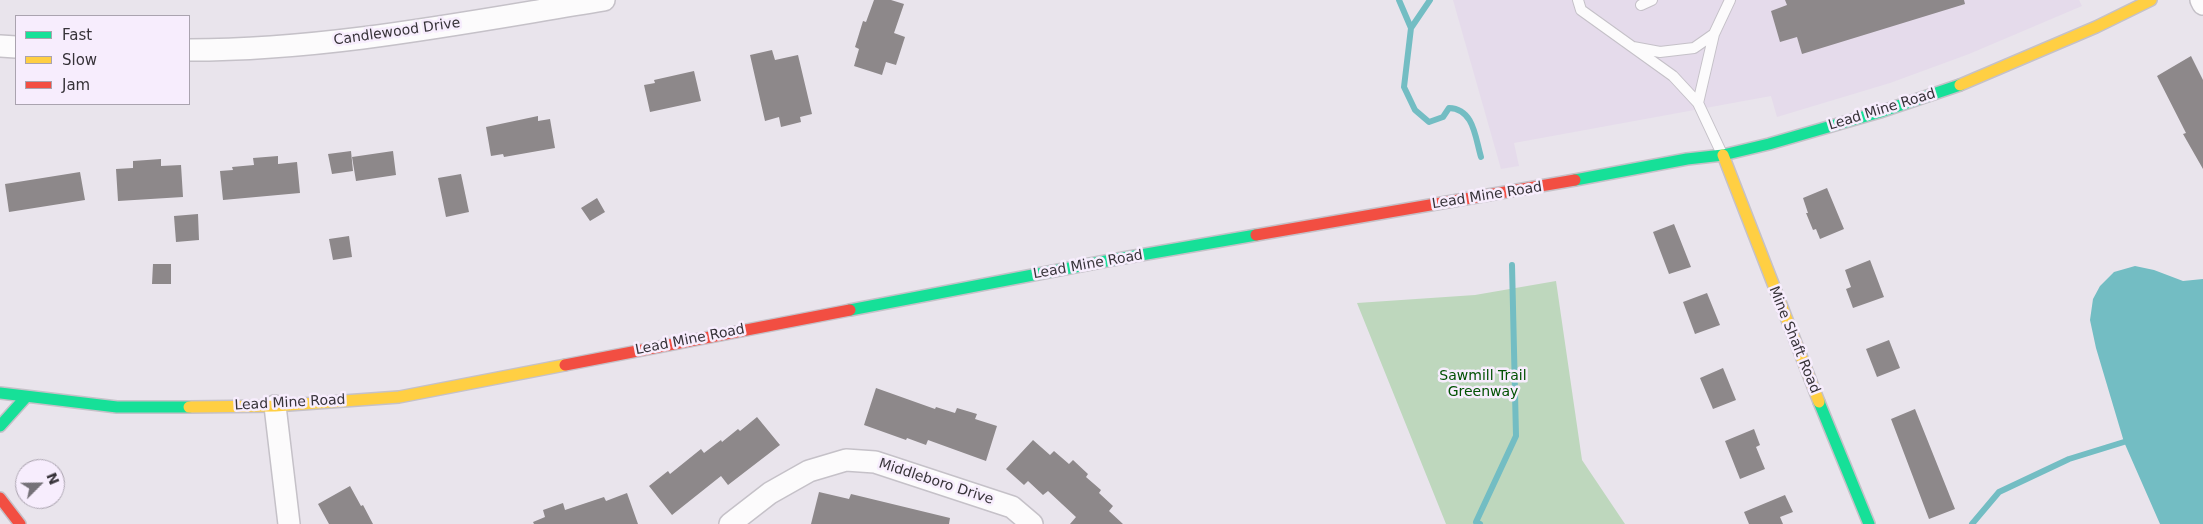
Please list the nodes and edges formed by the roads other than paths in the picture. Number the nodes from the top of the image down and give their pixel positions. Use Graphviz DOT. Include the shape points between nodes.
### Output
graph roads {
  1 [pos="604,0"];
  2 [pos="1578,0"];
  3 [pos="1652,0"];
  4 [pos="1730,0"];
  5 [pos="2151,0"];
  6 [pos="2201,0"];
  7 [pos="2203,4"];
  8 [pos="1642,5"];
  9 [pos="1714,34"];
  10 [pos="0,46"];
  11 [pos="1630,46"];
  12 [pos="15,47"];
  13 [pos="190,50"];
  14 [pos="1698,103"];
  15 [pos="1723,155"];
  16 [pos="0,393"];
  17 [pos="26,397"];
  18 [pos="275,406"];
  19 [pos="0,426"];
  20 [pos="0,498"];
  21 [pos="734,523"];
  22 [pos="20,524"];
  23 [pos="289,524"];
  24 [pos="1032,524"];
  25 [pos="1869,524"];
  1 -- 13 [label="street, Candlewood Drive" via="370,38"];
  2 -- 11 [label="lane" via="1581,10"];
  3 -- 8 [label="lane"];
  4 -- 9 [label="lane"];
  5 -- 15 [label="main road, Lead Mine Road" via="1973,81 1880,112"];
  6 -- 7 [label="street"];
  9 -- 11 [label="lane" via="1694,48 1660,52"];
  9 -- 14 [label="lane"];
  10 -- 12 [label="street"];
  11 -- 14 [label="lane" via="1673,76"];
  14 -- 15 [label="lane"];
  15 -- 18 [label="main road, Lead Mine Road" via="1106,261 399,397"];
  15 -- 25 [label="main road, Mine Shaft Road" via="1792,337"];
  16 -- 17 [label="main road, Lead Mine Road"];
  17 -- 18 [label="main road, Lead Mine Road" via="117,407"];
  17 -- 19 [label="main road"];
  18 -- 23 [label="street"];
  20 -- 22 [label="main road"];
  21 -- 24 [label="street, Middleboro Drive" via="770,493 809,471 846,460 875,462 1012,507"];
}
